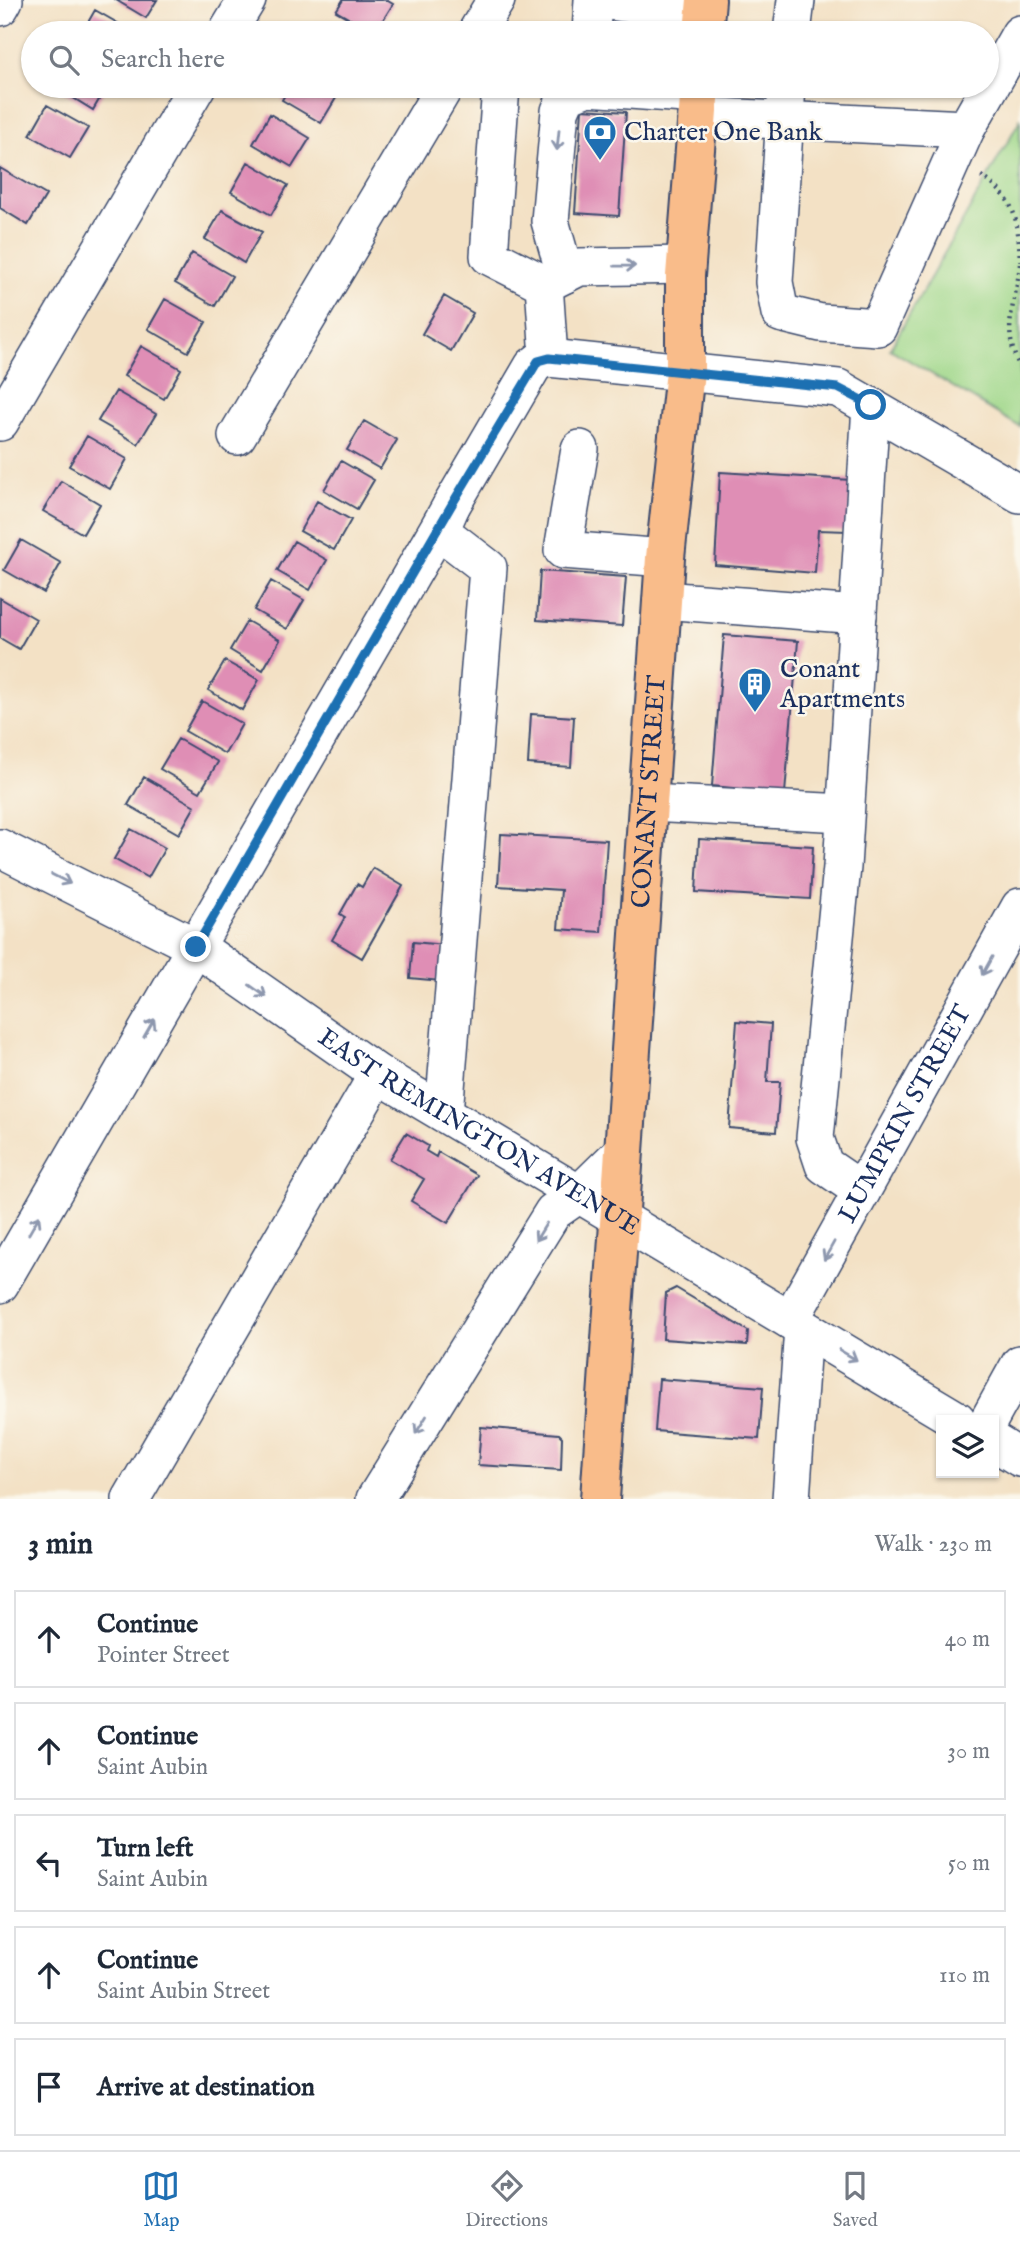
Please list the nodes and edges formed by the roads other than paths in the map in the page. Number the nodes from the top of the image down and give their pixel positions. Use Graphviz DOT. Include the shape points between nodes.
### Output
graph roads {
  1 [pos="4,0"];
  2 [pos="247,0"];
  3 [pos="496,0"];
  4 [pos="515,0"];
  5 [pos="593,0"];
  6 [pos="599,0"];
  7 [pos="796,0"];
  8 [pos="0,7"];
  9 [pos="705,15"];
  10 [pos="234,21"];
  11 [pos="484,21"];
  12 [pos="510,21"];
  13 [pos="592,21"];
  14 [pos="793,21"];
  15 [pos="1020,34"];
  16 [pos="999,71"];
  17 [pos="190,98"];
  18 [pos="438,98"];
  19 [pos="500,98"];
  20 [pos="566,98"];
  21 [pos="786,98"];
  22 [pos="984,98"];
  23 [pos="698,99"];
  24 [pos="785,122"];
  25 [pos="966,129"];
  26 [pos="686,265"];
  27 [pos="555,279"];
  28 [pos="549,358"];
  29 [pos="685,371"];
  30 [pos="871,405"];
  31 [pos="0,422"];
  32 [pos="237,436"];
  33 [pos="580,449"];
  34 [pos="1020,494"];
  35 [pos="443,522"];
  36 [pos="665,558"];
  37 [pos="662,600"];
  38 [pos="858,615"];
  39 [pos="648,803"];
  40 [pos="845,813"];
  41 [pos="1,851"];
  42 [pos="1020,906"];
  43 [pos="196,947"];
  44 [pos="377,1074"];
  45 [pos="444,1113"];
  46 [pos="624,1150"];
  47 [pos="862,1191"];
  48 [pos="579,1194"];
  49 [pos="619,1219"];
  50 [pos="0,1284"];
  51 [pos="797,1324"];
  52 [pos="1020,1364"];
  53 [pos="949,1415"];
  54 [pos="992,1415"];
  55 [pos="999,1445"];
  56 [pos="1020,1458"];
  57 [pos="131,1499"];
  58 [pos="375,1499"];
  59 [pos="600,1499"];
  60 [pos="791,1499"];
  1 -- 8 [label="street"];
  2 -- 10 [label="street"];
  3 -- 11 [label="street"];
  4 -- 12 [label="street"];
  5 -- 13 [label="street"];
  6 -- 9 [label="street"];
  7 -- 14 [label="street"];
  15 -- 16 [label="street"];
  17 -- 31 [label="street"];
  18 -- 32 [label="street"];
  19 -- 27 [label="street" via="489,256"];
  20 -- 27 [label="street, one-way" via="550,221"];
  21 -- 24 [label="street"];
  22 -- 25 [label="street"];
  23 -- 24 [label="street"];
  23 -- 26 [label="main road, CONANT STREET"];
  24 -- 25 [label="street"];
  24 -- 25 [label="street" via="774,282 780,313 821,323 878,327"];
  27 -- 26 [label="street, one-way" via="579,267"];
  26 -- 29 [label="main road, CONANT STREET"];
  27 -- 28 [label="street"];
  28 -- 29 [label="street"];
  28 -- 35 [label="street" via="533,366"];
  29 -- 30 [label="street" via="838,388"];
  29 -- 36 [label="main road, CONANT STREET"];
  30 -- 34 [label="street"];
  30 -- 38 [label="street"];
  33 -- 36 [label="street" via="563,550"];
  35 -- 43 [label="street"];
  35 -- 45 [label="street" via="488,568"];
  36 -- 37 [label="main road, CONANT STREET"];
  37 -- 38 [label="street"];
  37 -- 39 [label="main road, CONANT STREET"];
  38 -- 40 [label="street"];
  39 -- 40 [label="street"];
  39 -- 46 [label="main road, CONANT STREET"];
  40 -- 47 [label="street" via="815,1138 824,1165"];
  41 -- 43 [label="street, EAST REMINGTON AVENUE, one-way"];
  42 -- 47 [label="street, LUMPKIN STREET, one-way"];
  43 -- 44 [label="street, EAST REMINGTON AVENUE, one-way"];
  50 -- 43 [label="street, one-way"];
  44 -- 45 [label="street, EAST REMINGTON AVENUE"];
  44 -- 57 [label="street"];
  45 -- 48 [label="street, EAST REMINGTON AVENUE"];
  46 -- 48 [label="street"];
  46 -- 49 [label="main road, CONANT STREET"];
  47 -- 51 [label="street, LUMPKIN STREET, one-way"];
  48 -- 49 [label="street, EAST REMINGTON AVENUE"];
  48 -- 58 [label="street, one-way" via="553,1212"];
  49 -- 51 [label="street, EAST REMINGTON AVENUE"];
  49 -- 59 [label="main road, CONANT STREET"];
  51 -- 53 [label="street, EAST REMINGTON AVENUE, one-way"];
  51 -- 60 [label="street"];
  52 -- 54 [label="street"];
  55 -- 56 [label="street"];
}
